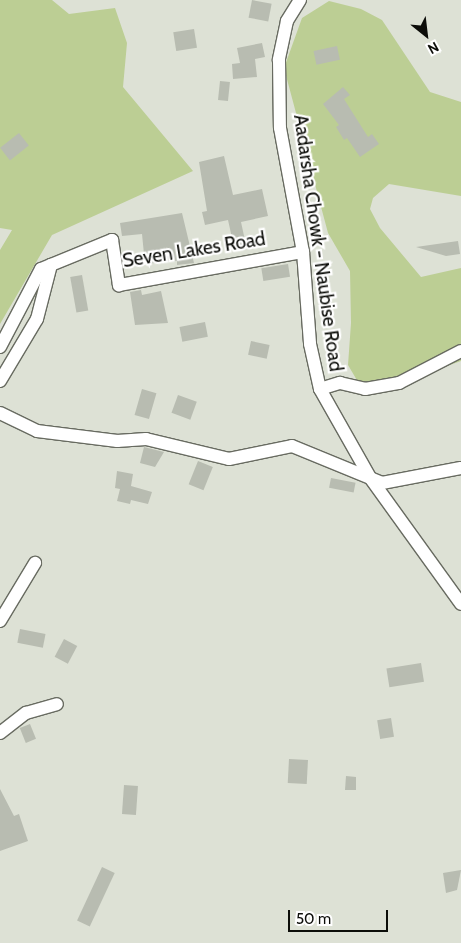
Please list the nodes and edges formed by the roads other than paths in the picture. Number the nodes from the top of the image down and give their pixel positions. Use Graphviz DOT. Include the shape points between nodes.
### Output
graph roads {
  1 [pos="300,0"];
  2 [pos="303,252"];
  3 [pos="51,265"];
  4 [pos="0,347"];
  5 [pos="461,351"];
  6 [pos="0,381"];
  7 [pos="320,389"];
  8 [pos="0,413"];
  9 [pos="461,468"];
  10 [pos="371,479"];
  11 [pos="35,563"];
  12 [pos="461,604"];
  13 [pos="0,621"];
  14 [pos="57,704"];
  15 [pos="0,733"];
  1 -- 2 [label="street, Aadarsha Chowk - Naubise Road" via="287,21 279,60 280,128"];
  2 -- 3 [label="street, Seven Lakes Road" via="119,285 112,240"];
  2 -- 7 [label="street, Aadarsha Chowk - Naubise Road" via="310,344"];
  3 -- 4 [label="street, Seven Lakes Road" via="41,269"];
  3 -- 6 [label="street" via="37,319"];
  5 -- 7 [label="street" via="399,383 365,389 340,383"];
  7 -- 10 [label="street, Aadarsha Chowk - Naubise Road"];
  8 -- 10 [label="street" via="37,430 117,441 146,438 230,459 292,446"];
  9 -- 10 [label="street" via="392,482"];
  10 -- 12 [label="street, Aadarsha Chowk - Naubise Road"];
  11 -- 13 [label="street"];
  14 -- 15 [label="street" via="26,713"];
}
